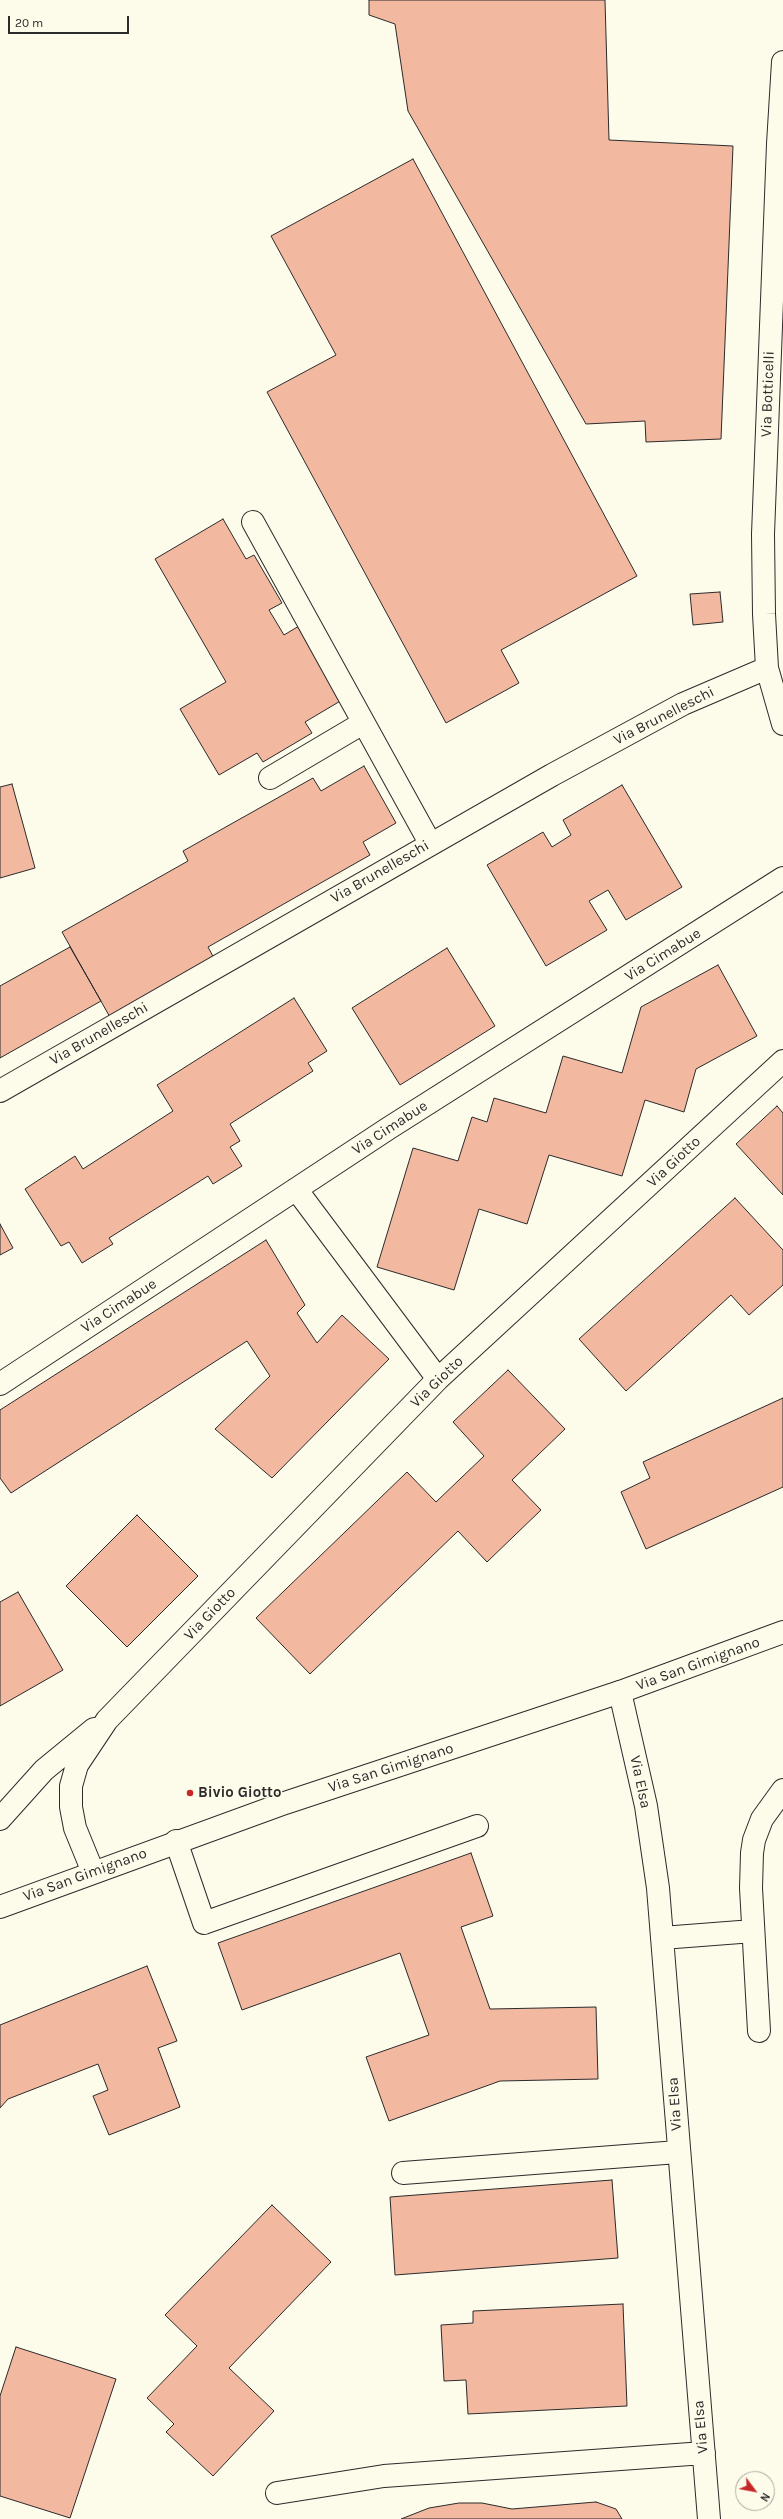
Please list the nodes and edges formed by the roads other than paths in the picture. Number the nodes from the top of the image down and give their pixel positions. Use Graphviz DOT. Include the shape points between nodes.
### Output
graph roads {
  1 [pos="783,62"];
  2 [pos="775,435"];
  3 [pos="253,522"];
  4 [pos="767,668"];
  5 [pos="363,723"];
  6 [pos="783,724"];
  7 [pos="270,778"];
  8 [pos="430,843"];
  9 [pos="783,878"];
  10 [pos="783,1061"];
  11 [pos="0,1091"];
  12 [pos="296,1189"];
  13 [pos="438,1379"];
  14 [pos="0,1384"];
  15 [pos="783,1632"];
  16 [pos="620,1692"];
  17 [pos="107,1720"];
  18 [pos="783,1790"];
  19 [pos="0,1819"];
  20 [pos="477,1826"];
  21 [pos="176,1841"];
  22 [pos="93,1872"];
  23 [pos="0,1907"];
  24 [pos="753,1931"];
  25 [pos="662,1938"];
  26 [pos="759,2031"];
  27 [pos="678,2152"];
  28 [pos="403,2174"];
  29 [pos="704,2453"];
  30 [pos="277,2493"];
  31 [pos="709,2519"];
  1 -- 2 [label="street, Via Botticelli"];
  2 -- 4 [label="street, Via Botticelli" via="763,534"];
  3 -- 5 [label="street"];
  4 -- 6 [label="street, Via Botticelli"];
  4 -- 8 [label="street, Via Brunelleschi" via="683,704"];
  5 -- 7 [label="street"];
  5 -- 8 [label="street"];
  8 -- 11 [label="street, Via Brunelleschi"];
  9 -- 12 [label="street, Via Cimabue"];
  10 -- 13 [label="street, Via Giotto"];
  12 -- 13 [label="street"];
  12 -- 14 [label="street, Via Cimabue"];
  13 -- 17 [label="street, Via Giotto"];
  15 -- 16 [label="street, Via San Gimignano"];
  16 -- 21 [label="street, Via San Gimignano"];
  16 -- 25 [label="street, Via Elsa" via="649,1825"];
  17 -- 19 [label="street, Via Giotto" via="58,1757"];
  17 -- 22 [label="street, Via Giotto" via="77,1765 71,1786 74,1822"];
  18 -- 24 [label="street" via="767,1809 754,1840 751,1888"];
  20 -- 21 [label="street" via="204,1923"];
  21 -- 22 [label="street, Via San Gimignano"];
  22 -- 23 [label="street, Via San Gimignano"];
  24 -- 25 [label="street"];
  24 -- 26 [label="street"];
  25 -- 27 [label="street, Via Elsa"];
  27 -- 28 [label="street"];
  27 -- 29 [label="street, Via Elsa"];
  29 -- 30 [label="street" via="384,2476"];
  29 -- 31 [label="street, Via Elsa"];
}
